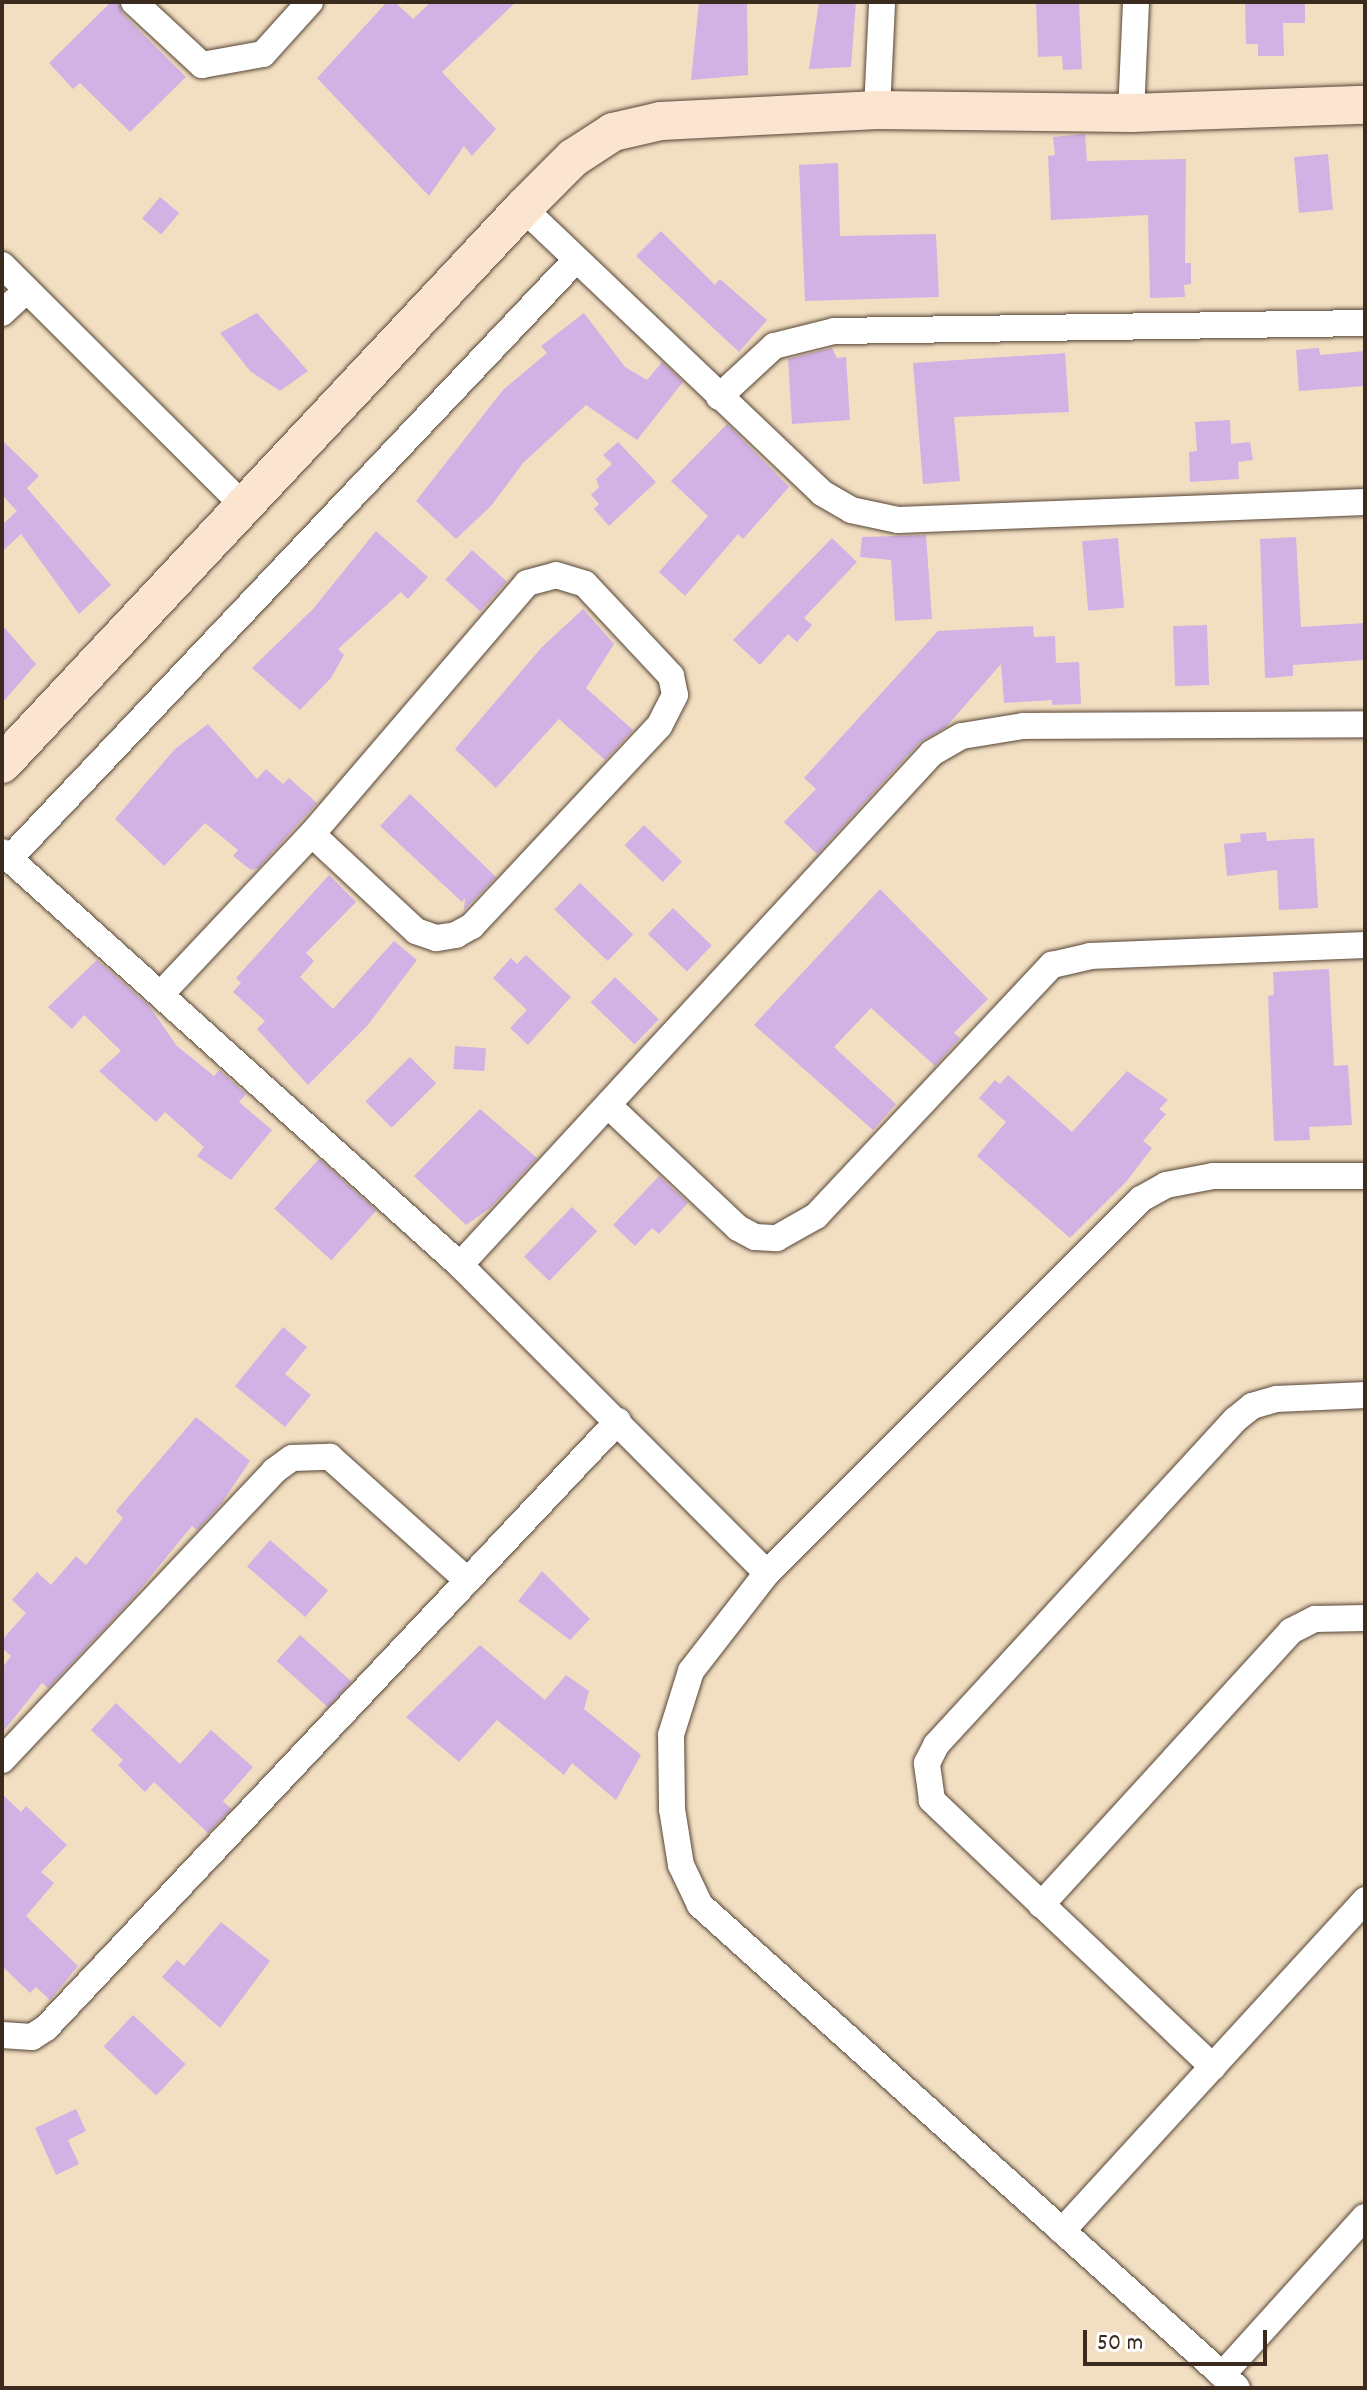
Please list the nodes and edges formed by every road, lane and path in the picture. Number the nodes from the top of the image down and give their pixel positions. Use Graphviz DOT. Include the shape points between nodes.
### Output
graph roads {
  1 [pos="134,2"];
  2 [pos="310,2"];
  3 [pos="882,2"];
  4 [pos="1136,2"];
  5 [pos="1365,105"];
  6 [pos="877,110"];
  7 [pos="1131,113"];
  8 [pos="523,208"];
  9 [pos="574,262"];
  10 [pos="2,265"];
  11 [pos="27,290"];
  12 [pos="2,313"];
  13 [pos="1365,323"];
  14 [pos="719,397"];
  15 [pos="1365,502"];
  16 [pos="243,505"];
  17 [pos="1365,724"];
  18 [pos="2,764"];
  19 [pos="312,834"];
  20 [pos="6,855"];
  21 [pos="1365,945"];
  22 [pos="161,994"];
  23 [pos="610,1107"];
  24 [pos="1365,1176"];
  25 [pos="460,1265"];
  26 [pos="1365,1395"];
  27 [pos="618,1421"];
  28 [pos="767,1573"];
  29 [pos="465,1578"];
  30 [pos="1365,1618"];
  31 [pos="2,1760"];
  32 [pos="1365,1900"];
  33 [pos="1041,1905"];
  34 [pos="2,2035"];
  35 [pos="1213,2067"];
  36 [pos="1365,2217"];
  37 [pos="1062,2231"];
  38 [pos="1229,2381"];
  1 -- 2 [label="street" via="202,65 263,54"];
  3 -- 6 [label="street"];
  4 -- 7 [label="street"];
  5 -- 7 [label="street"];
  6 -- 7 [label="street"];
  6 -- 8 [label="street" via="637,123 573,158"];
  8 -- 9 [label="street"];
  8 -- 16 [label="street"];
  9 -- 14 [label="street"];
  9 -- 20 [label="street"];
  10 -- 11 [label="street"];
  11 -- 12 [label="street"];
  11 -- 16 [label="street"];
  13 -- 14 [label="street" via="834,331 774,346"];
  14 -- 15 [label="street" via="822,493 876,518"];
  16 -- 18 [label="street"];
  17 -- 23 [label="street" via="1023,726 962,736 932,753"];
  19 -- 19 [label="street" via="527,583 556,575 585,584 671,676 675,695 659,726 472,926 456,935 436,938 416,931"];
  19 -- 22 [label="street"];
  20 -- 22 [label="street"];
  21 -- 23 [label="street" via="1090,956 1052,965 816,1216 777,1238 755,1237 738,1228"];
  22 -- 25 [label="street"];
  23 -- 25 [label="street"];
  24 -- 28 [label="street" via="1213,1176 1166,1185 1141,1199"];
  25 -- 27 [label="street"];
  26 -- 33 [label="street" via="1277,1399 1252,1406 1236,1419 936,1745 927,1763 932,1800"];
  27 -- 28 [label="street"];
  27 -- 29 [label="street"];
  28 -- 37 [label="street" via="691,1671 671,1735 672,1809 681,1865 700,1905"];
  29 -- 31 [label="street" via="330,1457 292,1458"];
  29 -- 34 [label="street" via="46,2028 32,2037"];
  30 -- 33 [label="street" via="1315,1619 1291,1631"];
  32 -- 35 [label="street"];
  33 -- 35 [label="street"];
  35 -- 37 [label="street"];
  36 -- 38 [label="street"];
  37 -- 38 [label="street"];
}
